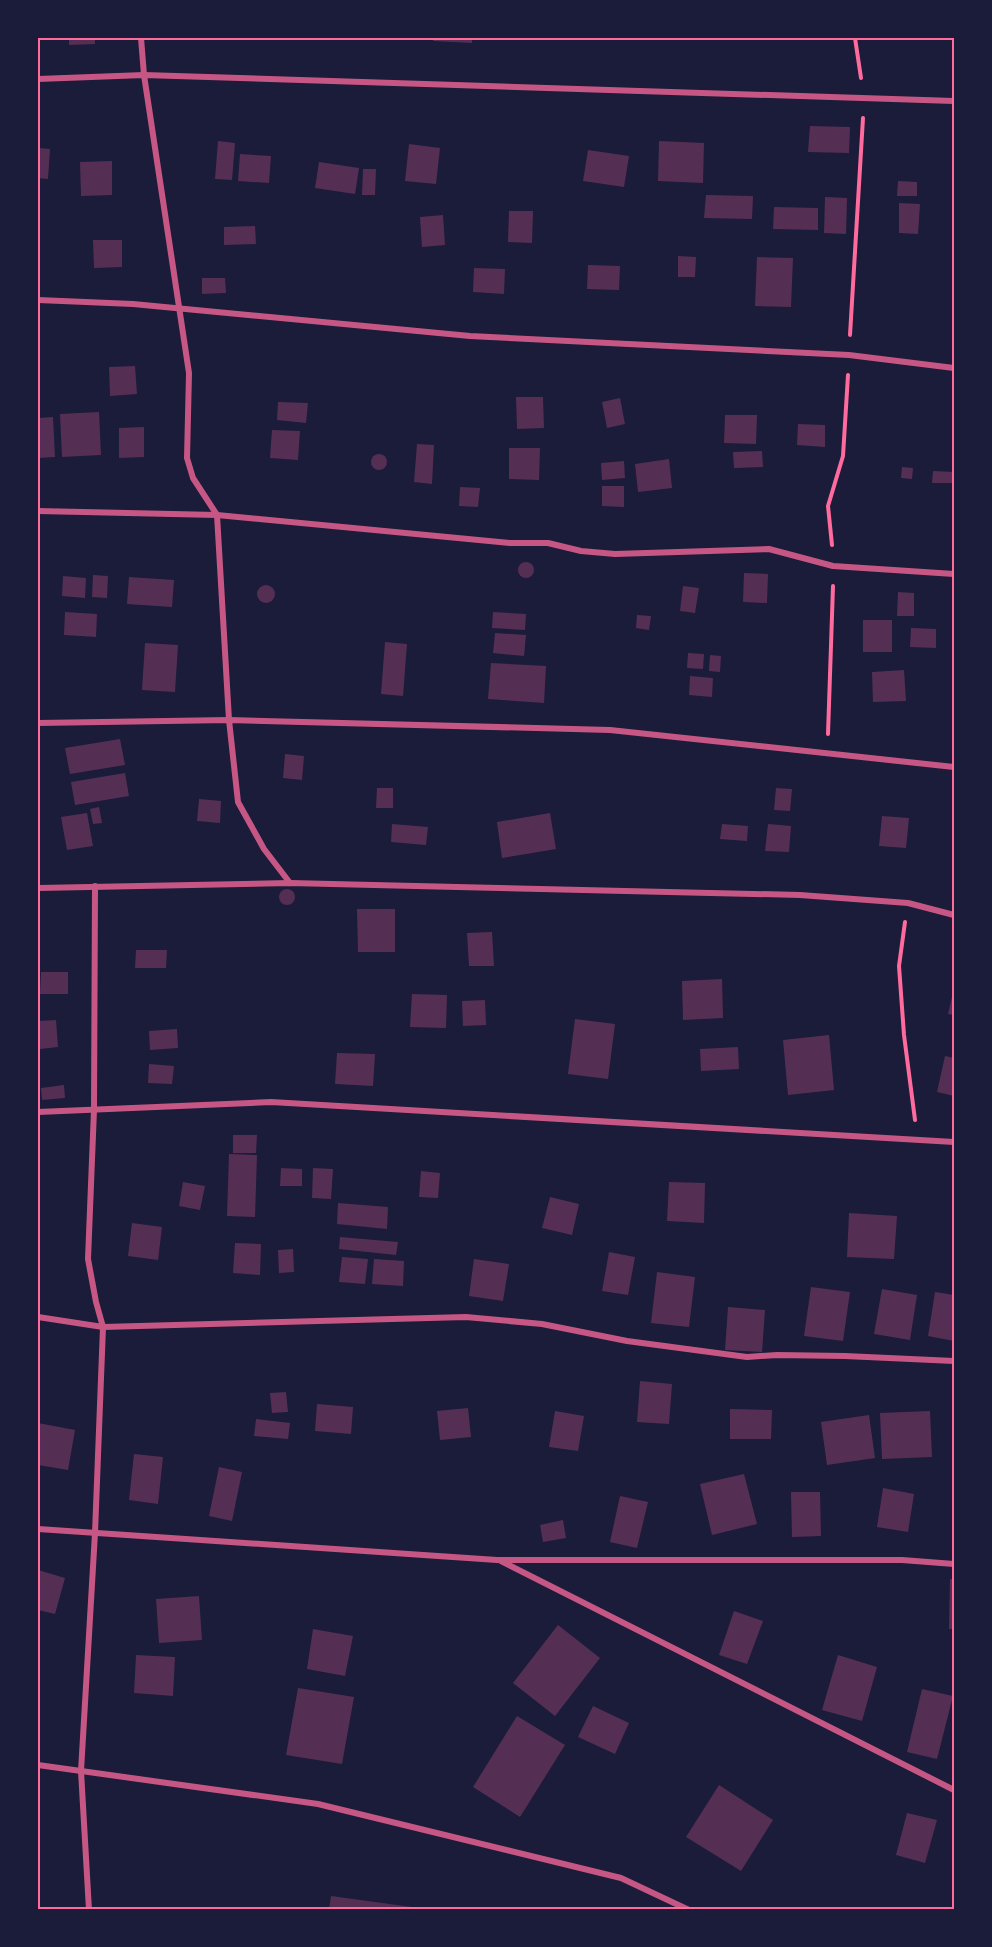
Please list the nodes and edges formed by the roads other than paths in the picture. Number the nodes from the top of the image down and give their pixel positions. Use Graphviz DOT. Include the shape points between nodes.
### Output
graph roads {
  1 [pos="141,38"];
  2 [pos="144,75"];
  3 [pos="38,79"];
  4 [pos="954,101"];
  5 [pos="38,300"];
  6 [pos="181,309"];
  7 [pos="954,368"];
  8 [pos="38,510"];
  9 [pos="217,515"];
  10 [pos="954,574"];
  11 [pos="229,720"];
  12 [pos="38,723"];
  13 [pos="954,767"];
  14 [pos="290,883"];
  15 [pos="95,886"];
  16 [pos="38,888"];
  17 [pos="954,915"];
  18 [pos="94,1110"];
  19 [pos="38,1112"];
  20 [pos="954,1142"];
  21 [pos="38,1317"];
  22 [pos="103,1327"];
  23 [pos="954,1361"];
  24 [pos="38,1529"];
  25 [pos="95,1533"];
  26 [pos="498,1560"];
  27 [pos="954,1564"];
  28 [pos="38,1765"];
  29 [pos="81,1771"];
  30 [pos="954,1790"];
  31 [pos="89,1910"];
  32 [pos="689,1910"];
  1 -- 2 [label="street"];
  2 -- 3 [label="street"];
  2 -- 4 [label="street"];
  2 -- 6 [label="street"];
  5 -- 6 [label="street"];
  6 -- 7 [label="street" via="470,336 849,355"];
  6 -- 9 [label="street" via="189,373 187,458 193,478"];
  8 -- 9 [label="street"];
  9 -- 10 [label="street" via="510,543 549,543 615,554 769,549 833,566"];
  9 -- 11 [label="street"];
  11 -- 12 [label="street"];
  11 -- 13 [label="street" via="610,730"];
  11 -- 14 [label="street" via="238,802 264,849"];
  14 -- 15 [label="street"];
  14 -- 17 [label="street" via="800,895 908,903"];
  15 -- 16 [label="street"];
  15 -- 18 [label="street"];
  18 -- 19 [label="street"];
  18 -- 20 [label="street" via="271,1102"];
  18 -- 22 [label="street" via="88,1259"];
  21 -- 22 [label="street"];
  22 -- 23 [label="street" via="466,1317 542,1324 627,1341 747,1357"];
  22 -- 25 [label="street"];
  24 -- 25 [label="street"];
  25 -- 26 [label="street"];
  25 -- 29 [label="street"];
  26 -- 27 [label="street" via="902,1560"];
  26 -- 30 [label="street"];
  28 -- 29 [label="street"];
  29 -- 31 [label="street"];
  29 -- 32 [label="street" via="318,1804 621,1878"];
}
